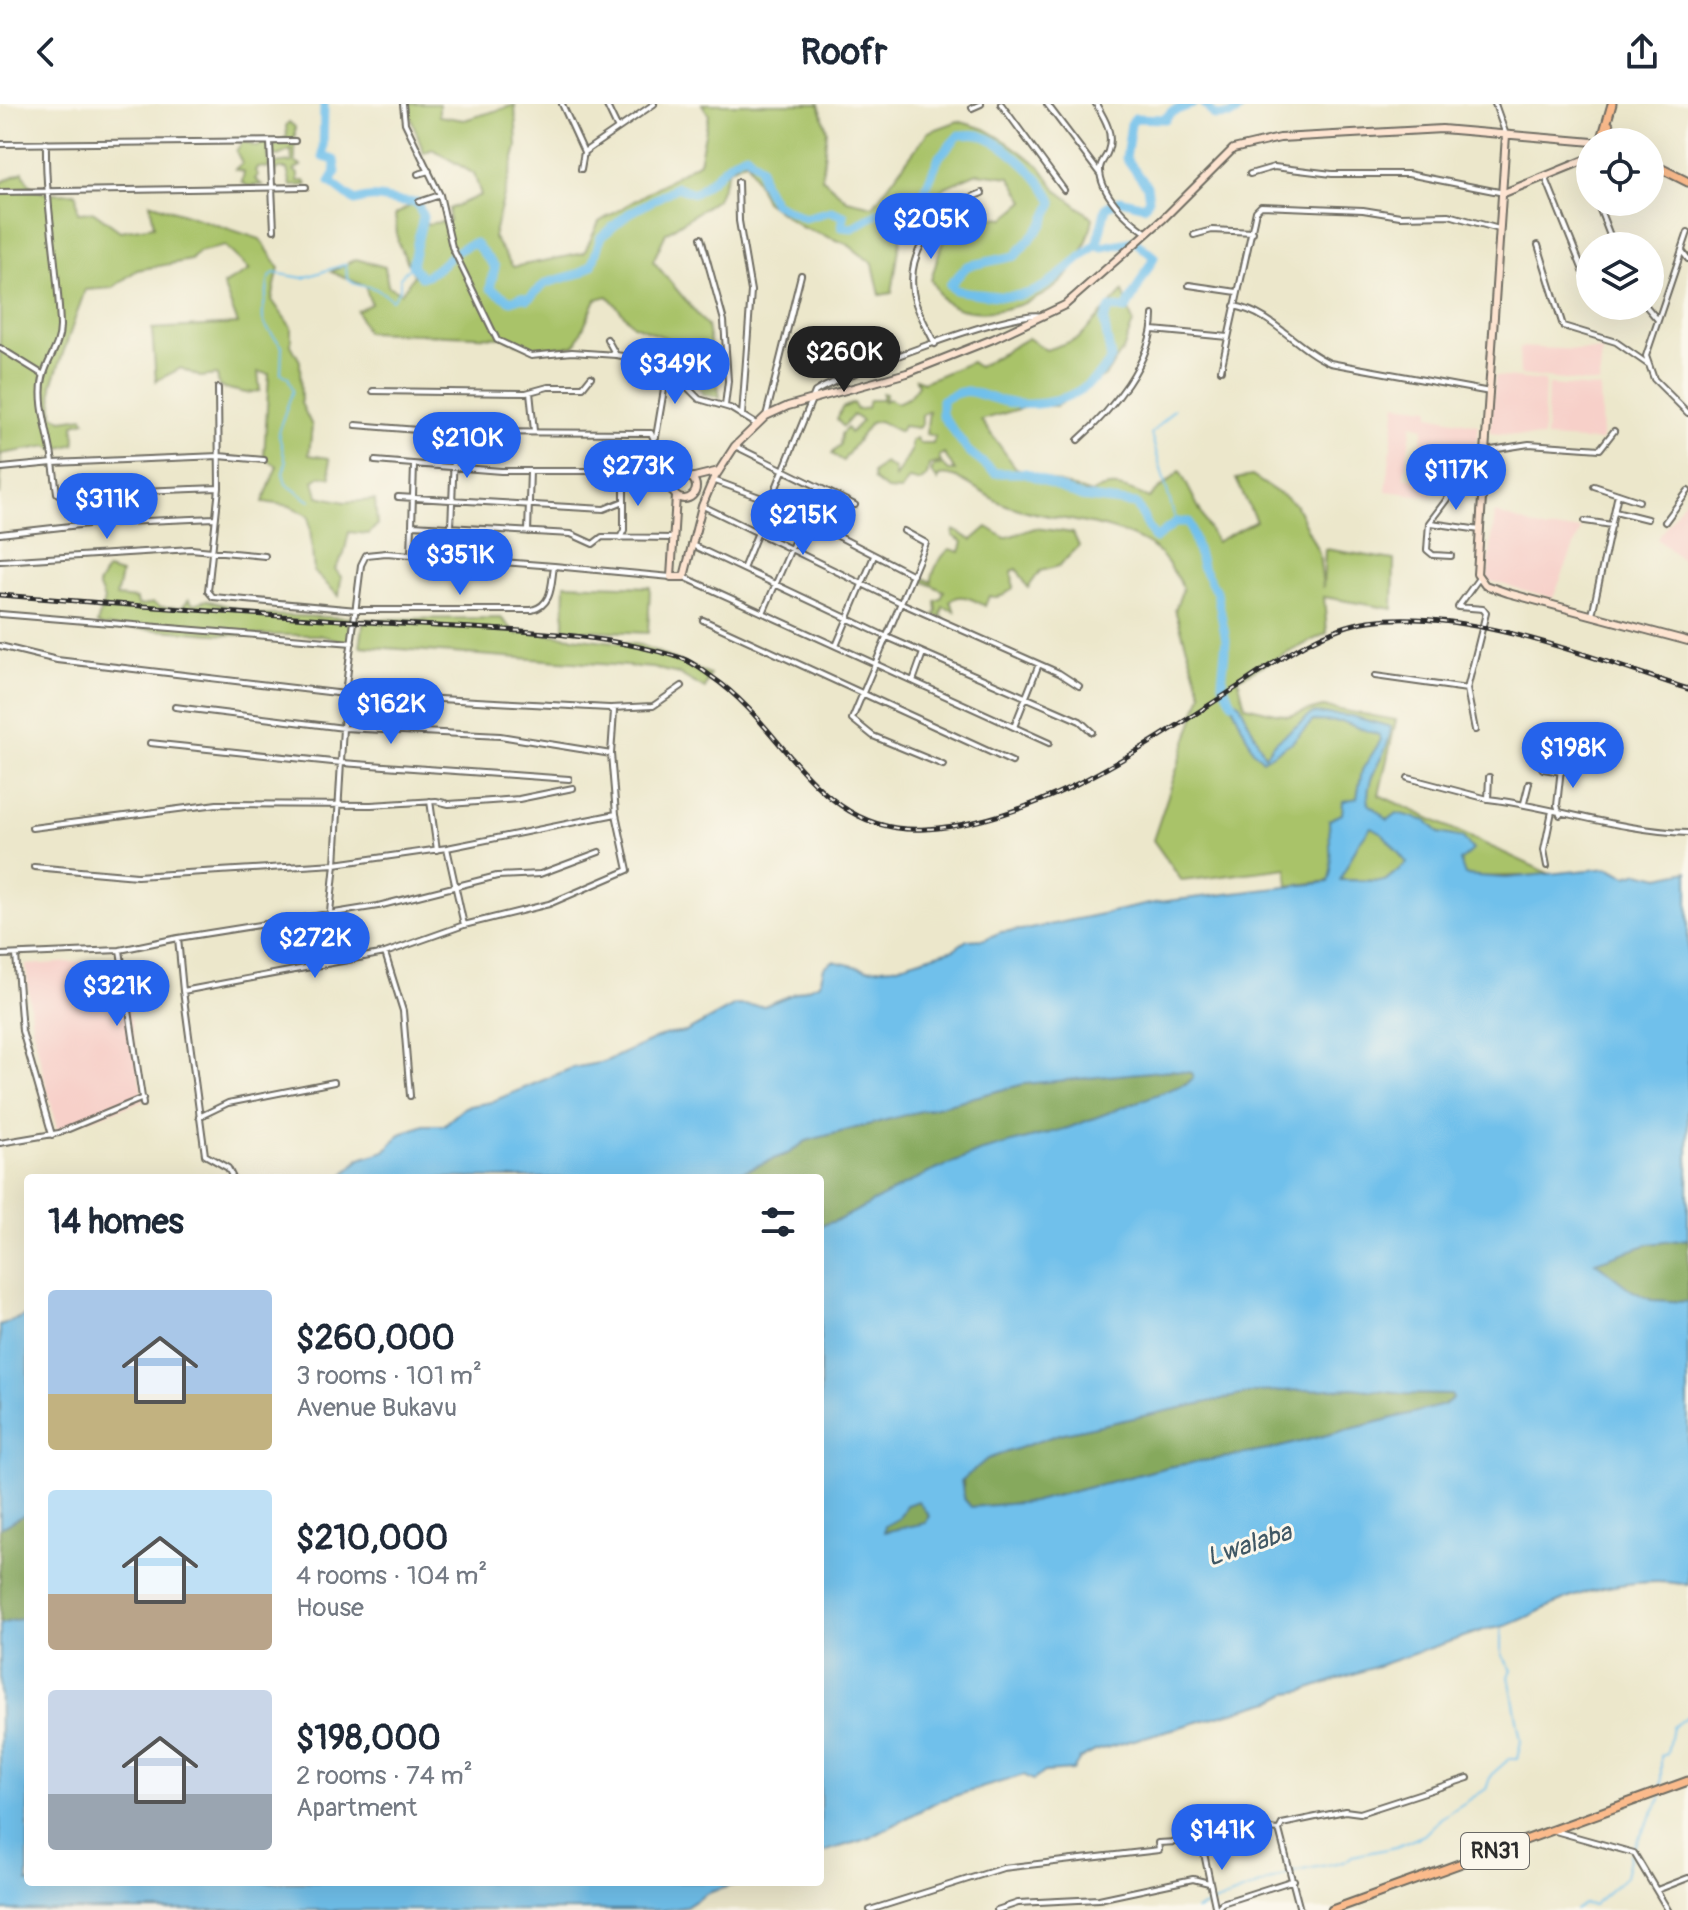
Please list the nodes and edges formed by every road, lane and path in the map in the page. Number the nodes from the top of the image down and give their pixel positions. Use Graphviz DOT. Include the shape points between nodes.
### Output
graph roads {
  1 [pos="403,104"];
  2 [pos="562,104"];
  3 [pos="606,104"];
  4 [pos="654,104"];
  5 [pos="981,104"];
  6 [pos="1001,104"];
  7 [pos="1047,104"];
  8 [pos="1096,104"];
  9 [pos="1495,104"];
  10 [pos="1612,104"];
  11 [pos="972,108"];
  12 [pos="1608,123"];
  13 [pos="617,127"];
  14 [pos="1606,128"];
  15 [pos="1609,128"];
  16 [pos="1506,135"];
  17 [pos="295,141"];
  18 [pos="1576,141"];
  19 [pos="270,142"];
  20 [pos="46,143"];
  21 [pos="0,144"];
  22 [pos="584,152"];
  23 [pos="1576,165"];
  24 [pos="581,169"];
  25 [pos="1664,170"];
  26 [pos="429,171"];
  27 [pos="418,174"];
  28 [pos="1250,174"];
  29 [pos="1101,175"];
  30 [pos="1545,176"];
  31 [pos="738,182"];
  32 [pos="1688,182"];
  33 [pos="306,187"];
  34 [pos="273,188"];
  35 [pos="1064,190"];
  36 [pos="49,191"];
  37 [pos="0,192"];
  38 [pos="982,193"];
  39 [pos="1504,193"];
  40 [pos="440,195"];
  41 [pos="419,202"];
  42 [pos="1502,229"];
  43 [pos="274,230"];
  44 [pos="1253,232"];
  45 [pos="1688,232"];
  46 [pos="1145,234"];
  47 [pos="1194,235"];
  48 [pos="701,238"];
  49 [pos="1538,245"];
  50 [pos="1682,251"];
  51 [pos="1576,253"];
  52 [pos="1688,259"];
  53 [pos="801,275"];
  54 [pos="1189,285"];
  55 [pos="1237,292"];
  56 [pos="1664,300"];
  57 [pos="1234,306"];
  58 [pos="1153,315"];
  59 [pos="1043,317"];
  60 [pos="1657,320"];
  61 [pos="1153,330"];
  62 [pos="1228,337"];
  63 [pos="607,339"];
  64 [pos="935,344"];
  65 [pos="0,348"];
  66 [pos="616,355"];
  67 [pos="1649,365"];
  68 [pos="668,366"];
  69 [pos="1221,370"];
  70 [pos="43,375"];
  71 [pos="591,377"];
  72 [pos="218,388"];
  73 [pos="373,391"];
  74 [pos="530,392"];
  75 [pos="1490,392"];
  76 [pos="810,400"];
  77 [pos="725,406"];
  78 [pos="1688,413"];
  79 [pos="742,416"];
  80 [pos="766,416"];
  81 [pos="756,424"];
  82 [pos="356,425"];
  83 [pos="534,431"];
  84 [pos="1614,431"];
  85 [pos="455,432"];
  86 [pos="1078,440"];
  87 [pos="656,443"];
  88 [pos="735,446"];
  89 [pos="1485,451"];
  90 [pos="219,456"];
  91 [pos="264,460"];
  92 [pos="375,461"];
  93 [pos="53,463"];
  94 [pos="414,465"];
  95 [pos="454,467"];
  96 [pos="2,468"];
  97 [pos="624,468"];
  98 [pos="782,470"];
  99 [pos="530,471"];
  100 [pos="719,471"];
  101 [pos="677,478"];
  102 [pos="690,478"];
  103 [pos="1483,483"];
  104 [pos="712,484"];
  105 [pos="1594,486"];
  106 [pos="219,488"];
  107 [pos="817,489"];
  108 [pos="1688,491"];
  109 [pos="693,494"];
  110 [pos="1618,494"];
  111 [pos="676,496"];
  112 [pos="398,497"];
  113 [pos="413,498"];
  114 [pos="82,499"];
  115 [pos="450,500"];
  116 [pos="624,501"];
  117 [pos="770,501"];
  118 [pos="1639,501"];
  119 [pos="529,504"];
  120 [pos="855,505"];
  121 [pos="702,506"];
  122 [pos="1615,511"];
  123 [pos="216,518"];
  124 [pos="804,519"];
  125 [pos="1647,519"];
  126 [pos="1585,521"];
  127 [pos="1665,522"];
  128 [pos="100,523"];
  129 [pos="1429,523"];
  130 [pos="412,525"];
  131 [pos="1612,525"];
  132 [pos="451,527"];
  133 [pos="1480,530"];
  134 [pos="904,531"];
  135 [pos="528,532"];
  136 [pos="0,534"];
  137 [pos="756,534"];
  138 [pos="620,538"];
  139 [pos="673,538"];
  140 [pos="692,545"];
  141 [pos="212,550"];
  142 [pos="790,550"];
  143 [pos="411,555"];
  144 [pos="265,556"];
  145 [pos="874,556"];
  146 [pos="1451,556"];
  147 [pos="0,561"];
  148 [pos="554,566"];
  149 [pos="743,569"];
  150 [pos="913,575"];
  151 [pos="671,577"];
  152 [pos="684,577"];
  153 [pos="1479,578"];
  154 [pos="776,584"];
  155 [pos="862,585"];
  156 [pos="901,603"];
  157 [pos="357,610"];
  158 [pos="763,613"];
  159 [pos="0,614"];
  160 [pos="1592,615"];
  161 [pos="848,619"];
  162 [pos="703,620"];
  163 [pos="887,637"];
  164 [pos="1688,641"];
  165 [pos="352,643"];
  166 [pos="0,646"];
  167 [pos="836,646"];
  168 [pos="923,653"];
  169 [pos="876,664"];
  170 [pos="1039,664"];
  171 [pos="1375,676"];
  172 [pos="912,681"];
  173 [pos="682,686"];
  174 [pos="1079,686"];
  175 [pos="1467,689"];
  176 [pos="861,691"];
  177 [pos="345,694"];
  178 [pos="1026,697"];
  179 [pos="175,707"];
  180 [pos="611,708"];
  181 [pos="1014,727"];
  182 [pos="344,728"];
  183 [pos="1475,730"];
  184 [pos="1092,732"];
  185 [pos="150,743"];
  186 [pos="1049,743"];
  187 [pos="611,754"];
  188 [pos="1566,759"];
  189 [pos="1012,762"];
  190 [pos="1538,762"];
  191 [pos="342,763"];
  192 [pos="943,765"];
  193 [pos="1562,772"];
  194 [pos="1489,777"];
  195 [pos="1408,778"];
  196 [pos="569,779"];
  197 [pos="1529,783"];
  198 [pos="573,788"];
  199 [pos="1488,799"];
  200 [pos="430,801"];
  201 [pos="1524,803"];
  202 [pos="340,804"];
  203 [pos="1552,811"];
  204 [pos="616,814"];
  205 [pos="1560,815"];
  206 [pos="32,828"];
  207 [pos="1688,833"];
  208 [pos="447,848"];
  209 [pos="437,850"];
  210 [pos="599,852"];
  211 [pos="335,864"];
  212 [pos="1547,866"];
  213 [pos="34,867"];
  214 [pos="456,886"];
  215 [pos="330,912"];
  216 [pos="464,925"];
  217 [pos="178,938"];
  218 [pos="120,950"];
  219 [pos="385,953"];
  220 [pos="0,955"];
  221 [pos="16,955"];
  222 [pos="183,991"];
  223 [pos="334,1082"];
  224 [pos="410,1096"];
  225 [pos="199,1117"];
  226 [pos="52,1135"];
  227 [pos="0,1143"];
  228 [pos="231,1174"];
  229 [pos="1468,1778"];
  230 [pos="1688,1781"];
  231 [pos="1279,1830"];
  232 [pos="1550,1830"];
  233 [pos="1201,1839"];
  234 [pos="1688,1878"];
  235 [pos="1294,1880"];
  236 [pos="1209,1883"];
  237 [pos="1657,1890"];
  238 [pos="1215,1909"];
  239 [pos="870,1910"];
  240 [pos="997,1910"];
  241 [pos="1300,1910"];
  242 [pos="1332,1910"];
  243 [pos="1668,1910"];
  1 -- 26 [label="street" via="405,123"];
  2 -- 22 [label="street"];
  3 -- 13 [label="street"];
  4 -- 13 [label="street"];
  5 -- 11 [label="street"];
  6 -- 35 [label="street"];
  7 -- 29 [label="street"];
  8 -- 29 [label="street" via="1109,129"];
  9 -- 16 [label="street"];
  10 -- 12 [label="main road"];
  12 -- 14 [label="main road"];
  12 -- 15 [label="main road"];
  13 -- 22 [label="street"];
  16 -- 18 [label="street"];
  16 -- 39 [label="street"];
  16 -- 46 [label="street" via="1442,129 1258,140 1222,157"];
  17 -- 19 [label="street"];
  19 -- 20 [label="street"];
  19 -- 34 [label="street"];
  20 -- 21 [label="street"];
  20 -- 36 [label="street"];
  22 -- 24 [label="street"];
  23 -- 30 [label="street"];
  25 -- 32 [label="main road"];
  26 -- 27 [label="street"];
  26 -- 40 [label="street"];
  28 -- 39 [label="street" via="1274,167 1408,174"];
  29 -- 46 [label="street" via="1119,209"];
  30 -- 39 [label="street"];
  30 -- 51 [label="street"];
  31 -- 79 [label="street" via="751,291"];
  33 -- 34 [label="street"];
  34 -- 36 [label="street"];
  34 -- 43 [label="street"];
  36 -- 37 [label="street"];
  36 -- 70 [label="street" via="59,335"];
  38 -- 64 [label="street" via="942,216 924,238 916,262 915,302"];
  39 -- 42 [label="street"];
  40 -- 41 [label="street"];
  40 -- 66 [label="street" via="452,247 497,340 531,356"];
  42 -- 44 [label="street" via="1443,214 1264,206 1256,211"];
  42 -- 75 [label="street"];
  44 -- 47 [label="street" via="1212,230"];
  44 -- 55 [label="street"];
  45 -- 50 [label="street"];
  46 -- 59 [label="street" via="1065,305"];
  48 -- 77 [label="street" via="724,321"];
  49 -- 67 [label="street" via="1563,326 1616,342"];
  50 -- 52 [label="street"];
  50 -- 56 [label="street"];
  53 -- 80 [label="street"];
  54 -- 55 [label="street"];
  55 -- 57 [label="street"];
  57 -- 62 [label="street"];
  57 -- 75 [label="street" via="1258,313 1330,363"];
  58 -- 61 [label="street"];
  59 -- 64 [label="street" via="1016,316"];
  59 -- 76 [label="street" via="907,373"];
  60 -- 67 [label="street" via="1646,356"];
  61 -- 62 [label="street"];
  61 -- 86 [label="street" via="1126,387"];
  62 -- 69 [label="street"];
  63 -- 66 [label="street"];
  64 -- 76 [label="street" via="818,389"];
  65 -- 70 [label="street"];
  66 -- 68 [label="street" via="652,358"];
  67 -- 78 [label="street" via="1654,379"];
  68 -- 77 [label="street" via="699,399"];
  68 -- 87 [label="street"];
  70 -- 93 [label="street"];
  71 -- 74 [label="street" via="583,387"];
  72 -- 90 [label="street"];
  73 -- 74 [label="street"];
  74 -- 83 [label="street"];
  75 -- 89 [label="street"];
  76 -- 80 [label="street"];
  76 -- 98 [label="street"];
  77 -- 79 [label="street"];
  79 -- 81 [label="street"];
  80 -- 81 [label="street"];
  81 -- 88 [label="street"];
  82 -- 85 [label="street"];
  83 -- 85 [label="street"];
  83 -- 87 [label="street" via="651,433"];
  84 -- 89 [label="street" via="1600,449 1529,444"];
  85 -- 95 [label="street"];
  87 -- 97 [label="street" via="652,468"];
  87 -- 101 [label="street"];
  88 -- 98 [label="street"];
  88 -- 100 [label="street"];
  89 -- 103 [label="street"];
  90 -- 91 [label="street"];
  90 -- 93 [label="street"];
  90 -- 106 [label="street"];
  92 -- 94 [label="street"];
  93 -- 96 [label="street"];
  93 -- 114 [label="street" via="59,495"];
  94 -- 95 [label="street"];
  94 -- 113 [label="street"];
  95 -- 99 [label="street"];
  95 -- 115 [label="street"];
  97 -- 99 [label="street"];
  97 -- 116 [label="street"];
  98 -- 107 [label="street"];
  98 -- 117 [label="street"];
  99 -- 119 [label="street"];
  100 -- 102 [label="street"];
  100 -- 104 [label="street"];
  101 -- 102 [label="street"];
  101 -- 111 [label="street" via="672,487"];
  102 -- 109 [label="street"];
  103 -- 129 [label="street" via="1453,491"];
  103 -- 133 [label="street"];
  104 -- 109 [label="street"];
  104 -- 117 [label="street"];
  104 -- 121 [label="street"];
  105 -- 110 [label="street"];
  106 -- 114 [label="street"];
  106 -- 123 [label="street"];
  107 -- 120 [label="street"];
  107 -- 124 [label="street"];
  108 -- 127 [label="street"];
  109 -- 111 [label="street"];
  109 -- 121 [label="street"];
  110 -- 118 [label="street"];
  110 -- 122 [label="street"];
  111 -- 139 [label="street"];
  112 -- 113 [label="street"];
  113 -- 115 [label="street"];
  113 -- 130 [label="street"];
  114 -- 128 [label="street"];
  115 -- 119 [label="street"];
  115 -- 132 [label="street"];
  116 -- 119 [label="street" via="604,509"];
  116 -- 138 [label="street"];
  117 -- 124 [label="street"];
  117 -- 137 [label="street"];
  119 -- 135 [label="street"];
  121 -- 137 [label="street"];
  121 -- 140 [label="street"];
  122 -- 125 [label="street"];
  122 -- 131 [label="street"];
  123 -- 128 [label="street"];
  123 -- 141 [label="street"];
  124 -- 142 [label="street"];
  124 -- 145 [label="street"];
  126 -- 131 [label="street"];
  128 -- 136 [label="street"];
  129 -- 133 [label="street"];
  129 -- 146 [label="street" via="1427,550"];
  130 -- 132 [label="street"];
  130 -- 143 [label="street"];
  131 -- 160 [label="street"];
  132 -- 135 [label="street"];
  133 -- 153 [label="street"];
  134 -- 150 [label="street" via="926,542"];
  135 -- 138 [label="street" via="573,535 592,544 602,537"];
  137 -- 142 [label="street"];
  137 -- 149 [label="street"];
  138 -- 139 [label="street"];
  139 -- 151 [label="street"];
  140 -- 149 [label="street"];
  140 -- 152 [label="street"];
  141 -- 144 [label="street"];
  141 -- 147 [label="street"];
  141 -- 157 [label="street" via="208,591 213,597"];
  142 -- 154 [label="street"];
  142 -- 155 [label="street"];
  143 -- 148 [label="street"];
  143 -- 157 [label="street" via="366,555"];
  145 -- 150 [label="street"];
  145 -- 155 [label="street"];
  148 -- 151 [label="street"];
  148 -- 157 [label="street" via="545,604 532,610"];
  149 -- 154 [label="street"];
  150 -- 156 [label="street"];
  151 -- 152 [label="street"];
  152 -- 158 [label="street"];
  153 -- 160 [label="street" via="1488,586"];
  153 -- 175 [label="street" via="1458,607 1486,613"];
  154 -- 158 [label="street"];
  154 -- 161 [label="street"];
  155 -- 156 [label="street"];
  155 -- 161 [label="street"];
  156 -- 163 [label="street"];
  156 -- 170 [label="street"];
  157 -- 165 [label="street"];
  158 -- 167 [label="street"];
  159 -- 165 [label="street"];
  160 -- 164 [label="street"];
  161 -- 163 [label="street"];
  161 -- 167 [label="street"];
  162 -- 176 [label="street"];
  163 -- 168 [label="street"];
  163 -- 169 [label="street"];
  165 -- 177 [label="street"];
  166 -- 177 [label="street" via="57,660"];
  167 -- 169 [label="street"];
  168 -- 172 [label="street"];
  168 -- 178 [label="street"];
  169 -- 172 [label="street"];
  169 -- 176 [label="street"];
  170 -- 174 [label="street"];
  170 -- 178 [label="street"];
  171 -- 175 [label="street"];
  172 -- 181 [label="street"];
  173 -- 180 [label="street" via="653,706"];
  175 -- 183 [label="street"];
  176 -- 189 [label="street"];
  176 -- 192 [label="street" via="853,722 873,736"];
  177 -- 180 [label="street"];
  177 -- 182 [label="street"];
  178 -- 181 [label="street"];
  178 -- 184 [label="street" via="1080,721"];
  179 -- 182 [label="street"];
  180 -- 187 [label="street"];
  181 -- 186 [label="street"];
  182 -- 187 [label="street" via="500,736"];
  182 -- 191 [label="street"];
  185 -- 191 [label="street"];
  187 -- 204 [label="street"];
  188 -- 193 [label="street"];
  190 -- 193 [label="street" via="1543,769"];
  191 -- 196 [label="street"];
  191 -- 202 [label="street"];
  193 -- 205 [label="street"];
  194 -- 199 [label="street"];
  195 -- 199 [label="street"];
  197 -- 201 [label="street"];
  198 -- 200 [label="street" via="519,799"];
  199 -- 201 [label="street"];
  200 -- 202 [label="street"];
  200 -- 209 [label="street"];
  201 -- 203 [label="street"];
  202 -- 206 [label="street" via="217,804"];
  202 -- 211 [label="street"];
  203 -- 205 [label="street"];
  203 -- 212 [label="street" via="1544,850"];
  204 -- 208 [label="street"];
  204 -- 216 [label="street" via="628,870 549,904"];
  205 -- 207 [label="street"];
  208 -- 209 [label="street"];
  208 -- 214 [label="street"];
  209 -- 211 [label="street"];
  210 -- 214 [label="street" via="540,874 497,876"];
  211 -- 213 [label="street" via="137,876"];
  211 -- 215 [label="street"];
  214 -- 215 [label="street"];
  214 -- 216 [label="street"];
  215 -- 217 [label="street"];
  216 -- 219 [label="street"];
  217 -- 218 [label="street"];
  217 -- 222 [label="street"];
  218 -- 221 [label="street"];
  218 -- 226 [label="street" via="143,1101"];
  219 -- 222 [label="street"];
  219 -- 224 [label="street" via="403,1011"];
  220 -- 221 [label="street"];
  221 -- 226 [label="street" via="22,1031"];
  222 -- 225 [label="street"];
  223 -- 225 [label="street" via="228,1103"];
  225 -- 228 [label="street" via="205,1155"];
  226 -- 227 [label="street"];
  229 -- 231 [label="street" via="1360,1813 1345,1811 1283,1824"];
  230 -- 232 [label="main road, RN31"];
  231 -- 233 [label="street" via="1259,1828"];
  231 -- 235 [label="street"];
  232 -- 237 [label="street" via="1634,1853"];
  232 -- 242 [label="main road, RN31"];
  233 -- 236 [label="street"];
  233 -- 239 [label="street" via="1158,1843 1159,1850 1003,1868"];
  234 -- 237 [label="street"];
  235 -- 238 [label="street"];
  235 -- 241 [label="street"];
  236 -- 238 [label="street"];
  236 -- 240 [label="street" via="1190,1880 1099,1899 1018,1903"];
  237 -- 243 [label="street"];
}
